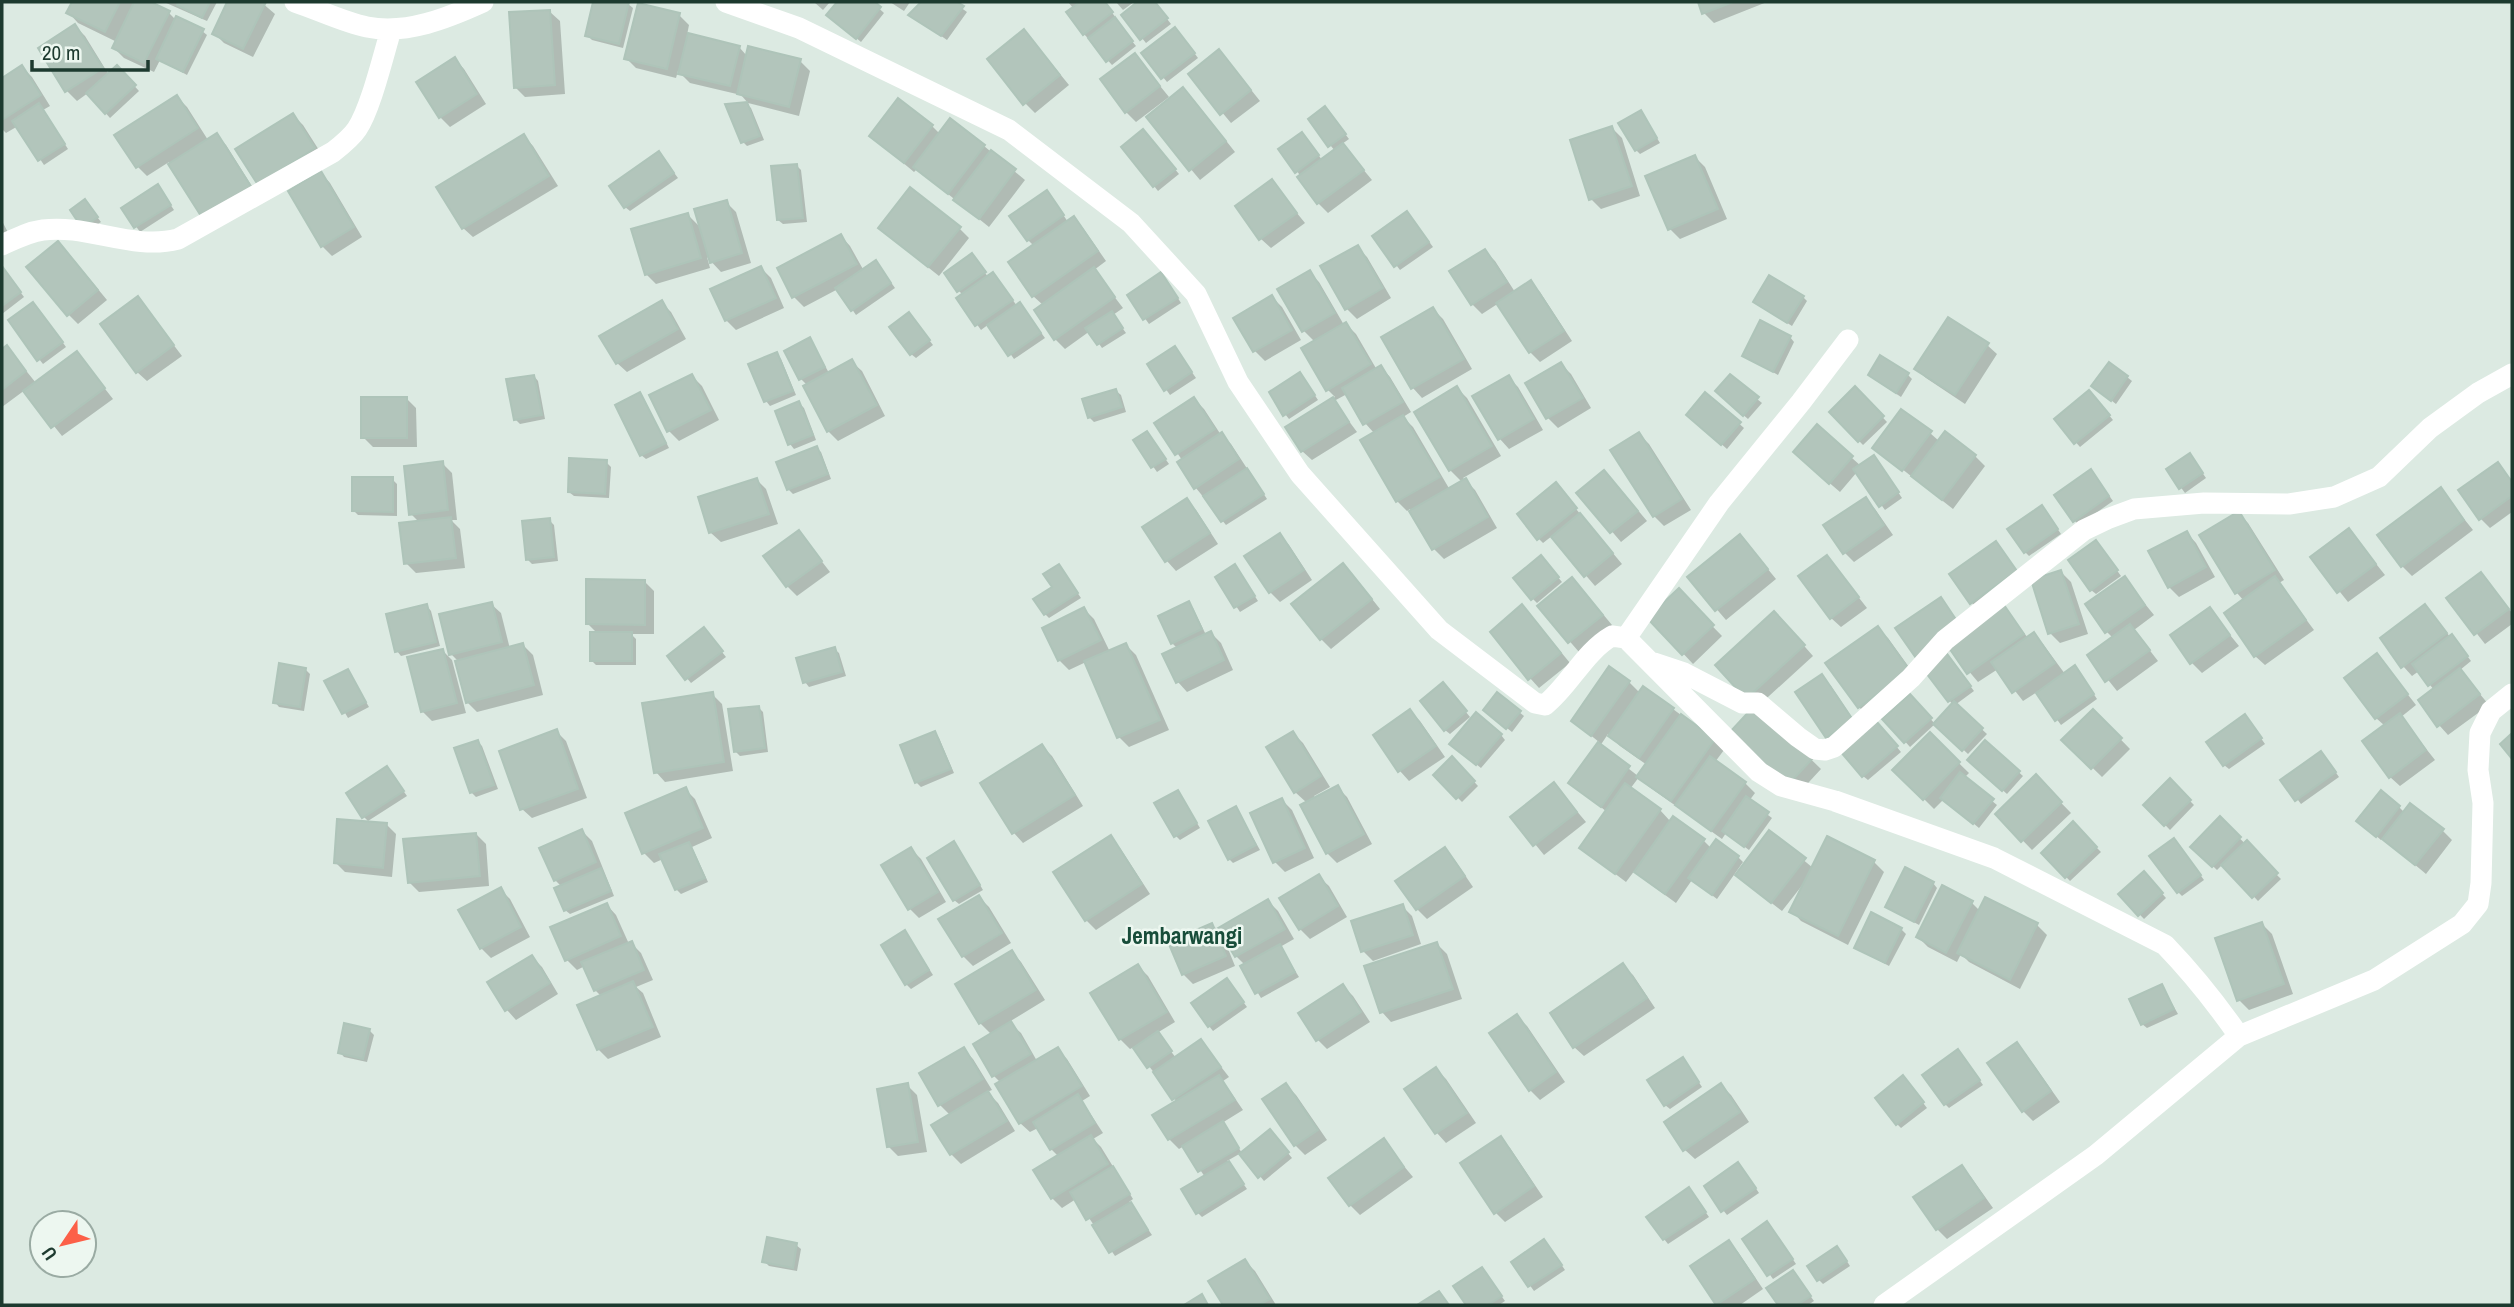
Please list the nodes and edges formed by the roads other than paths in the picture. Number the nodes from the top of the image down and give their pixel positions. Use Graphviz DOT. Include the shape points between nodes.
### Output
graph roads {
  1 [pos="295,2"];
  2 [pos="483,2"];
  3 [pos="726,2"];
  4 [pos="391,30"];
  5 [pos="2,244"];
  6 [pos="1848,340"];
  7 [pos="2512,374"];
  8 [pos="1626,638"];
  9 [pos="1649,662"];
  10 [pos="2512,694"];
  11 [pos="2239,1035"];
  12 [pos="1884,1305"];
  1 -- 4 [label="street" via="366,27"];
  2 -- 4 [label="street" via="454,15"];
  3 -- 8 [label="street" via="799,28 1009,130 1131,223 1196,294 1238,382 1300,474 1439,630 1535,703 1545,705 1555,697 1600,643 1612,636"];
  4 -- 5 [label="street" via="364,113 346,142 178,239 144,243 45,230"];
  6 -- 8 [label="street" via="1719,503"];
  7 -- 9 [label="street" via="2430,428 2379,477 2334,497 2289,504 2204,503 2134,509 2084,530 1945,640 1911,678 1834,747 1815,749 1758,704 1742,703 1684,673"];
  8 -- 9 [label="street"];
  9 -- 11 [label="street" via="1759,772 1782,786 1994,858 2165,945"];
  10 -- 11 [label="street" via="2491,711 2480,733 2481,883 2478,904 2462,924 2374,980"];
  11 -- 12 [label="street" via="2096,1155"];
}
